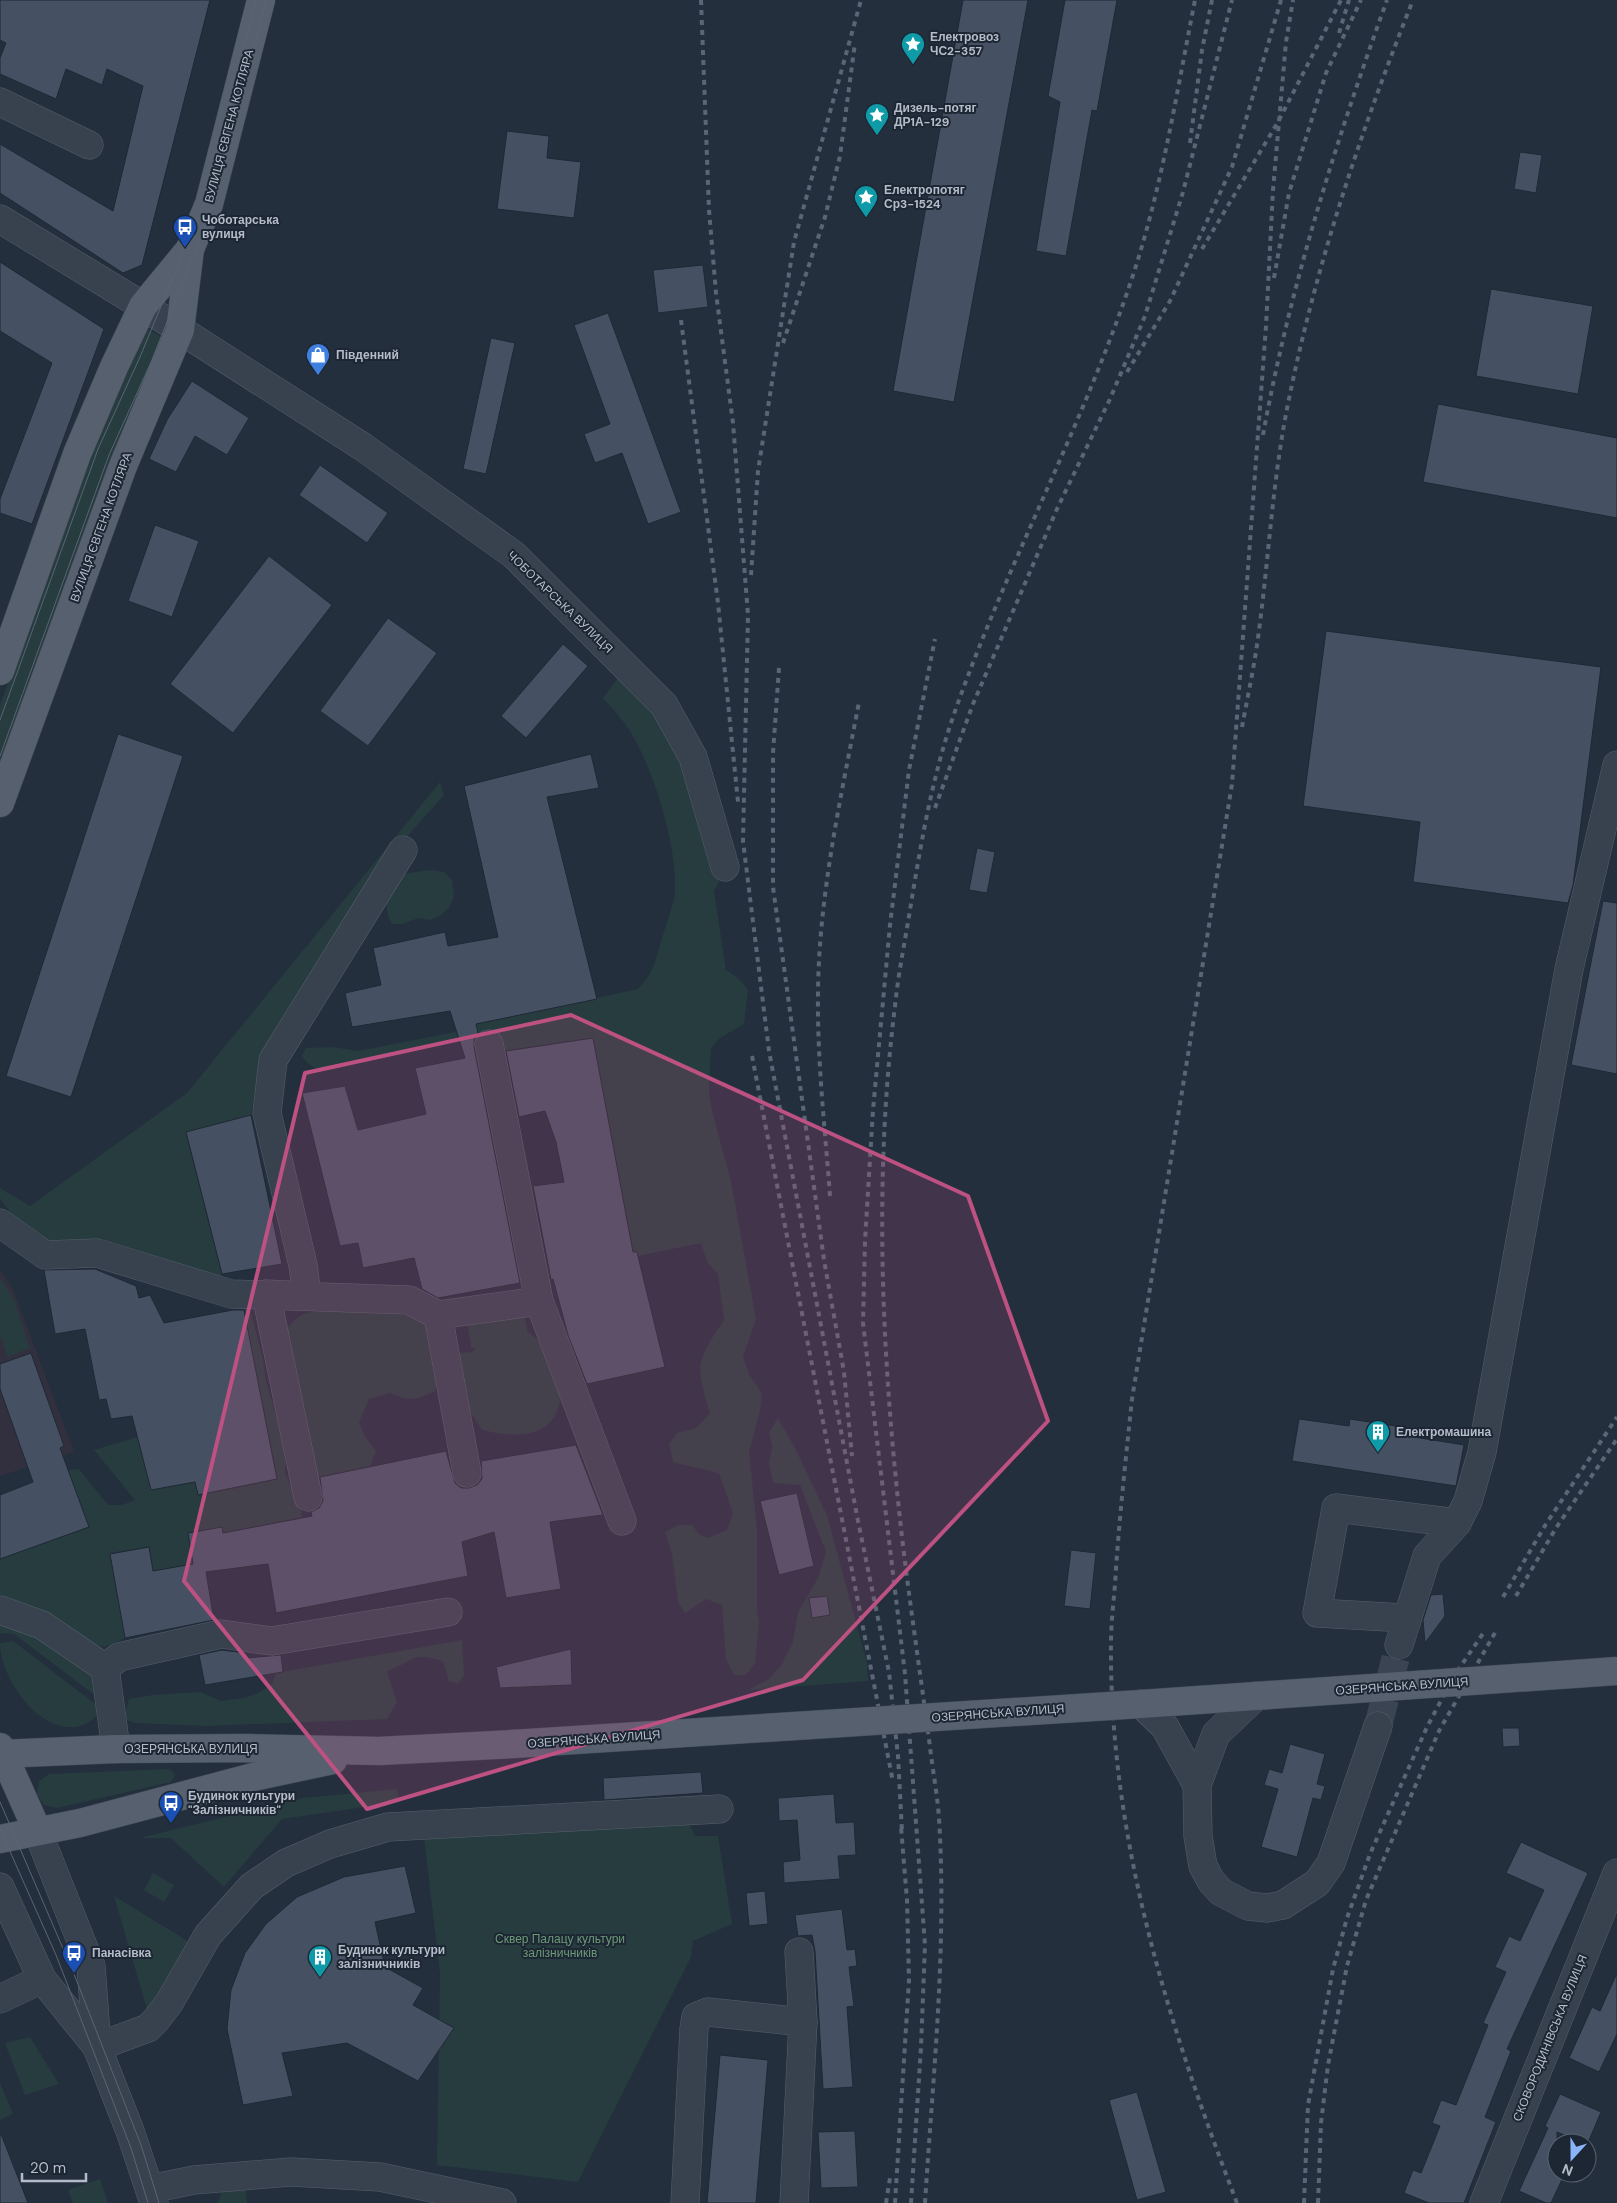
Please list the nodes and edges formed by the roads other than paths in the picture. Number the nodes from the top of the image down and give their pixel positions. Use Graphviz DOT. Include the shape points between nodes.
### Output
graph roads {
  1 [pos="261,0"];
  2 [pos="0,102"];
  3 [pos="89,145"];
  4 [pos="0,218"];
  5 [pos="190,249"];
  6 [pos="143,306"];
  7 [pos="180,330"];
  8 [pos="0,671"];
  9 [pos="1617,764"];
  10 [pos="0,803"];
  11 [pos="403,850"];
  12 [pos="725,867"];
  13 [pos="489,1044"];
  14 [pos="0,1223"];
  15 [pos="266,1294"];
  16 [pos="307,1296"];
  17 [pos="539,1301"];
  18 [pos="438,1315"];
  19 [pos="467,1473"];
  20 [pos="308,1497"];
  21 [pos="622,1521"];
  22 [pos="1457,1523"];
  23 [pos="0,1610"];
  24 [pos="448,1612"];
  25 [pos="1406,1618"];
  26 [pos="1399,1644"];
  27 [pos="105,1668"];
  28 [pos="1617,1671"];
  29 [pos="1256,1696"];
  30 [pos="1140,1704"];
  31 [pos="1378,1726"];
  32 [pos="116,1749"];
  33 [pos="1,1751"];
  34 [pos="379,1751"];
  35 [pos="1197,1785"];
  36 [pos="719,1810"];
  37 [pos="38,1830"];
  38 [pos="0,1839"];
  39 [pos="1617,1873"];
  40 [pos="0,1887"];
  41 [pos="799,1952"];
  42 [pos="42,1979"];
  43 [pos="0,1999"];
  44 [pos="803,2022"];
  45 [pos="97,2047"];
  46 [pos="152,2196"];
  47 [pos="502,2203"];
  48 [pos="685,2203"];
  49 [pos="794,2203"];
  50 [pos="1484,2203"];
  1 -- 5 [label="main road, ВУЛИЦЯ ЄВГЕНА КОТЛЯРА" via="209,204"];
  2 -- 3 [label="street"];
  4 -- 6 [label="street, ЧОБОТАРСЬКА ВУЛИЦЯ"];
  5 -- 6 [label="main road, ВУЛИЦЯ ЄВГЕНА КОТЛЯРА"];
  5 -- 7 [label="main road, ВУЛИЦЯ ЄВГЕНА КОТЛЯРА"];
  6 -- 7 [label="street, ЧОБОТАРСЬКА ВУЛИЦЯ"];
  6 -- 8 [label="main road, ВУЛИЦЯ ЄВГЕНА КОТЛЯРА" via="77,454"];
  7 -- 10 [label="main road, ВУЛИЦЯ ЄВГЕНА КОТЛЯРА" via="123,466"];
  7 -- 12 [label="street, ЧОБОТАРСЬКА ВУЛИЦЯ" via="363,447 514,555 664,705 694,757"];
  9 -- 22 [label="street" via="1569,969 1482,1452 1468,1501"];
  11 -- 16 [label="street" via="273,1060 267,1113 303,1265"];
  13 -- 17 [label="street"];
  14 -- 15 [label="street" via="45,1255 97,1252 232,1294"];
  15 -- 16 [label="street"];
  15 -- 20 [label="street"];
  16 -- 18 [label="street" via="409,1300"];
  17 -- 18 [label="street"];
  17 -- 21 [label="street"];
  18 -- 19 [label="street"];
  22 -- 25 [label="street" via="1427,1556"];
  22 -- 25 [label="street" via="1336,1508 1317,1613"];
  23 -- 27 [label="street" via="42,1625"];
  24 -- 27 [label="street" via="272,1641 221,1634 119,1657"];
  25 -- 26 [label="street"];
  27 -- 32 [label="street"];
  28 -- 29 [label="main road, ОЗЕРЯНСЬКА ВУЛИЦЯ, bridge"];
  29 -- 30 [label="main road, ОЗЕРЯНСЬКА ВУЛИЦЯ"];
  29 -- 35 [label="street" via="1216,1734"];
  30 -- 34 [label="main road, ОЗЕРЯНСЬКА ВУЛИЦЯ, bridge"];
  30 -- 35 [label="street" via="1164,1728"];
  31 -- 35 [label="street" via="1331,1863 1317,1883 1282,1905 1266,1908 1248,1906 1233,1900 1210,1881 1203,1866 1198,1836"];
  32 -- 33 [label="main road, ОЗЕРЯНСЬКА ВУЛИЦЯ"];
  32 -- 34 [label="main road, ОЗЕРЯНСЬКА ВУЛИЦЯ"];
  33 -- 37 [label="main road"];
  34 -- 37 [label="main road, ОЗЕРЯНСЬКА ВУЛИЦЯ" via="253,1777"];
  36 -- 45 [label="street" via="388,1827 330,1844 286,1863 252,1886 208,1935 156,2020 148,2028"];
  37 -- 38 [label="main road, ОЗЕРЯНСЬКА ВУЛИЦЯ"];
  37 -- 45 [label="street" via="91,1966"];
  39 -- 50 [label="street, СКОВОРОДИНІВСЬКА ВУЛИЦЯ"];
  40 -- 42 [label="street"];
  41 -- 44 [label="street"];
  42 -- 43 [label="street"];
  42 -- 45 [label="street"];
  44 -- 48 [label="street" via="708,2012 696,2017"];
  44 -- 49 [label="street"];
  45 -- 46 [label="street"];
  46 -- 47 [label="street" via="194,2180 291,2172 380,2177"];
}
